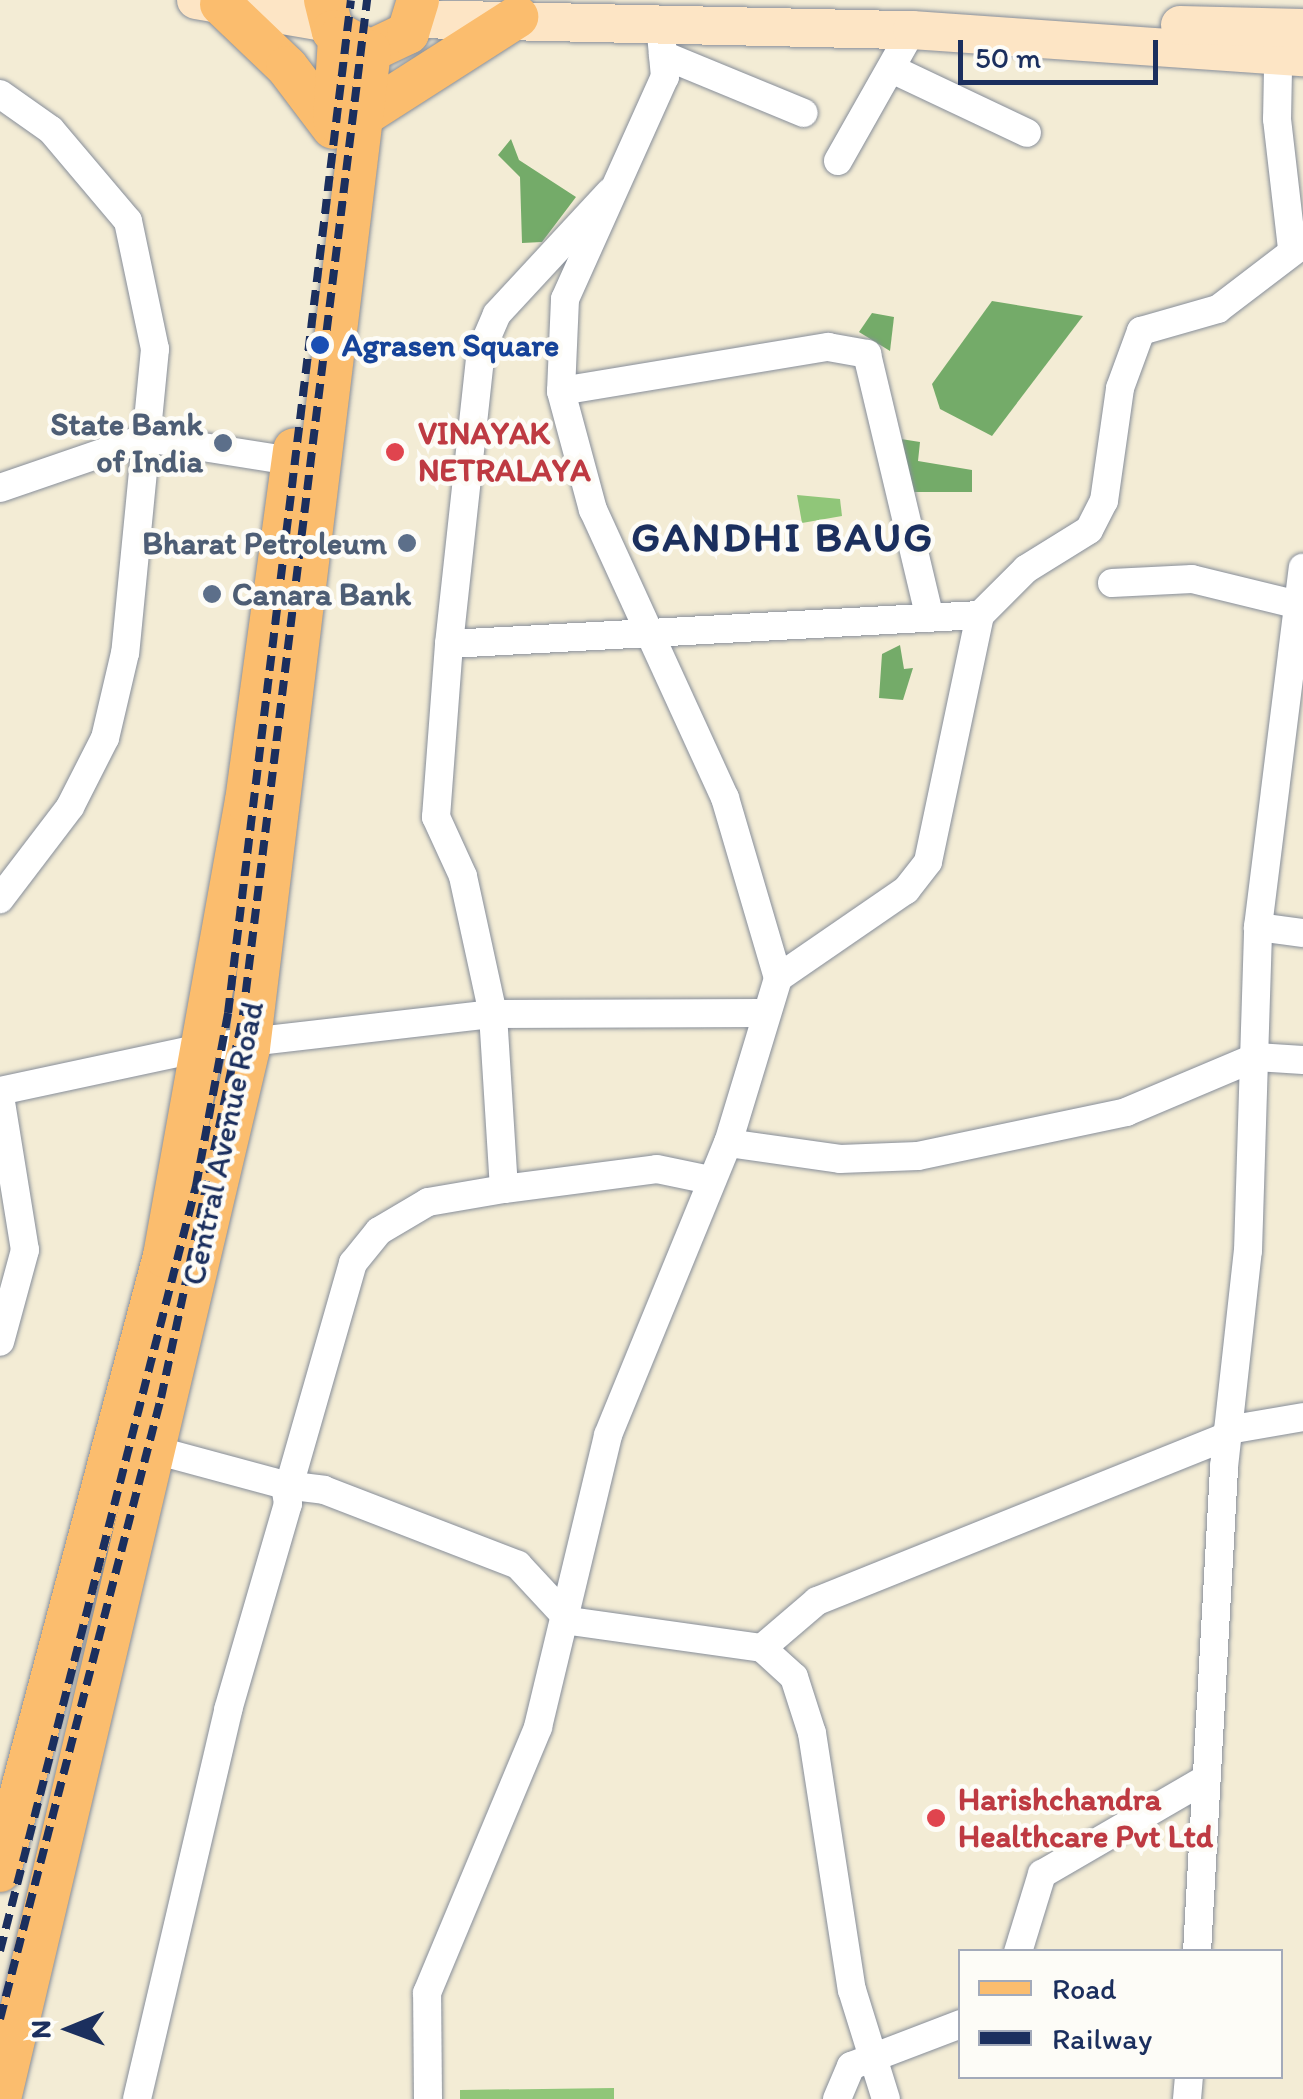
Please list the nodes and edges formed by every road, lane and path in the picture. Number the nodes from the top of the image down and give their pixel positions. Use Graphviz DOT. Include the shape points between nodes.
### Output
graph roads {
  1 [pos="778,0"];
  2 [pos="1302,0"];
  3 [pos="208,2"];
  4 [pos="417,10"];
  5 [pos="1303,10"];
  6 [pos="516,17"];
  7 [pos="662,26"];
  8 [pos="340,28"];
  9 [pos="912,30"];
  10 [pos="1298,47"];
  11 [pos="894,70"];
  12 [pos="1,95"];
  13 [pos="804,113"];
  14 [pos="346,123"];
  15 [pos="1026,133"];
  16 [pos="838,161"];
  17 [pos="616,187"];
  18 [pos="1297,246"];
  19 [pos="561,391"];
  20 [pos="146,438"];
  21 [pos="292,461"];
  22 [pos="0,488"];
  23 [pos="1303,568"];
  24 [pos="1112,583"];
  25 [pos="1300,606"];
  26 [pos="980,615"];
  27 [pos="930,618"];
  28 [pos="652,639"];
  29 [pos="448,644"];
  30 [pos="14,860"];
  31 [pos="0,899"];
  32 [pos="1258,927"];
  33 [pos="1303,933"];
  34 [pos="778,978"];
  35 [pos="492,1014"];
  36 [pos="761,1014"];
  37 [pos="206,1048"];
  38 [pos="250,1048"];
  39 [pos="1256,1057"];
  40 [pos="1303,1060"];
  41 [pos="0,1093"];
  42 [pos="728,1142"];
  43 [pos="710,1180"];
  44 [pos="504,1190"];
  45 [pos="12,1249"];
  46 [pos="0,1342"];
  47 [pos="1303,1417"];
  48 [pos="1227,1433"];
  49 [pos="152,1448"];
  50 [pos="287,1486"];
  51 [pos="570,1621"];
  52 [pos="762,1648"];
  53 [pos="1206,1778"];
  54 [pos="6,1828"];
  55 [pos="0,1871"];
  56 [pos="1019,1949"];
  57 [pos="1197,1949"];
  58 [pos="958,2025"];
  59 [pos="869,2057"];
  60 [pos="0,2099"];
  61 [pos="137,2099"];
  62 [pos="428,2099"];
  63 [pos="837,2099"];
  64 [pos="886,2099"];
  1 -- 10 [label="main road"];
  2 -- 5 [label="street"];
  3 -- 8 [label="main road"];
  3 -- 14 [label="main road"];
  4 -- 6 [label="main road"];
  4 -- 8 [label="main road" via="398,43"];
  6 -- 7 [label="main road"];
  6 -- 14 [label="main road"];
  7 -- 9 [label="main road"];
  7 -- 13 [label="street"];
  7 -- 17 [label="street" via="665,77"];
  8 -- 14 [label="main road, Central Avenue Road"];
  9 -- 10 [label="main road"];
  9 -- 11 [label="street"];
  10 -- 18 [label="street" via="1278,69 1276,119"];
  11 -- 15 [label="street"];
  11 -- 16 [label="street"];
  12 -- 20 [label="street" via="50,130 128,221 155,349"];
  14 -- 21 [label="main road, Central Avenue Road"];
  14 -- 38 [label="main road, Central Avenue Road"];
  17 -- 19 [label="street" via="565,299"];
  17 -- 29 [label="street" via="496,314 482,351"];
  18 -- 26 [label="street" via="1218,308 1159,318 1141,331 1120,388 1104,501 1088,530 1026,569"];
  19 -- 27 [label="street" via="838,346 867,354"];
  19 -- 28 [label="street" via="593,510"];
  20 -- 21 [label="street"];
  20 -- 22 [label="street"];
  20 -- 30 [label="street" via="124,652 105,738"];
  21 -- 37 [label="main road, Central Avenue Road"];
  23 -- 25 [label="street"];
  24 -- 25 [label="street" via="1192,579"];
  25 -- 32 [label="street"];
  26 -- 27 [label="street"];
  26 -- 34 [label="street" via="928,862 906,890"];
  27 -- 28 [label="street"];
  28 -- 29 [label="street" via="536,634"];
  28 -- 34 [label="street" via="725,798"];
  29 -- 35 [label="street" via="436,817 463,876"];
  30 -- 31 [label="street"];
  32 -- 33 [label="street"];
  32 -- 39 [label="street"];
  34 -- 36 [label="street"];
  35 -- 36 [label="street"];
  35 -- 38 [label="street"];
  35 -- 44 [label="street"];
  36 -- 42 [label="street"];
  37 -- 38 [label="street"];
  37 -- 41 [label="street"];
  37 -- 54 [label="main road, Central Avenue Road" via="164,1256"];
  38 -- 49 [label="main road, Central Avenue Road"];
  39 -- 40 [label="street"];
  39 -- 42 [label="street" via="1126,1112 918,1156 840,1159"];
  39 -- 48 [label="street"];
  41 -- 45 [label="street"];
  42 -- 43 [label="street"];
  43 -- 44 [label="street" via="657,1169"];
  43 -- 51 [label="street" via="608,1435 571,1574"];
  44 -- 50 [label="street" via="428,1202 379,1231 353,1263"];
  45 -- 46 [label="street"];
  47 -- 48 [label="street"];
  48 -- 52 [label="street" via="817,1602"];
  48 -- 53 [label="street"];
  49 -- 50 [label="street"];
  49 -- 60 [label="main road, Central Avenue Road"];
  50 -- 51 [label="street" via="324,1490 518,1565"];
  50 -- 61 [label="street"];
  51 -- 52 [label="street"];
  51 -- 62 [label="street" via="538,1726 427,1994"];
  52 -- 59 [label="street" via="794,1677 812,1733 825,1852"];
  53 -- 56 [label="street" via="1042,1874"];
  53 -- 57 [label="street"];
  54 -- 55 [label="main road, Central Avenue Road"];
  58 -- 59 [label="street"];
  59 -- 63 [label="street" via="852,2066"];
  59 -- 64 [label="street"];
}
